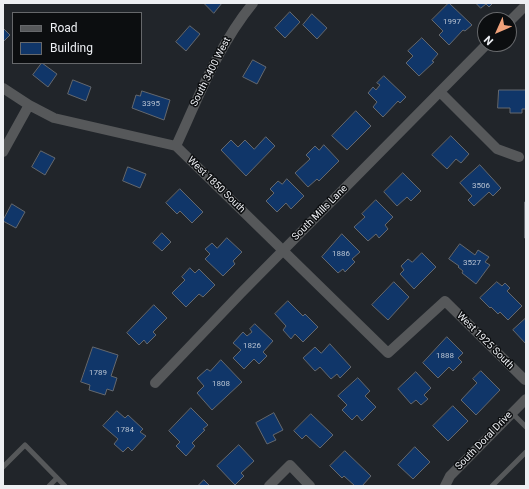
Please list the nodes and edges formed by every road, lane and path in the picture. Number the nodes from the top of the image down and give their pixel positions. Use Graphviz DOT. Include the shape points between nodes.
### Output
graph roads {
  1 [pos="253,3"];
  2 [pos="526,5"];
  3 [pos="517,14"];
  4 [pos="479,52"];
  5 [pos="3,88"];
  6 [pos="440,92"];
  7 [pos="29,105"];
  8 [pos="176,146"];
  9 [pos="3,152"];
  10 [pos="519,157"];
  11 [pos="283,250"];
  12 [pos="445,302"];
  13 [pos="525,380"];
  14 [pos="155,383"];
  15 [pos="526,399"];
  16 [pos="512,412"];
  17 [pos="526,427"];
  18 [pos="526,452"];
  19 [pos="3,467"];
  20 [pos="57,478"];
  21 [pos="49,486"];
  22 [pos="65,486"];
  23 [pos="269,486"];
  24 [pos="310,486"];
  25 [pos="445,486"];
  26 [pos="492,486"];
  1 -- 8 [label="street, South 3400 West" via="219,52"];
  2 -- 3 [label="street"];
  4 -- 6 [label="street, South Mills Lane"];
  5 -- 7 [label="street"];
  6 -- 10 [label="street" via="497,149"];
  6 -- 11 [label="street, South Mills Lane"];
  7 -- 8 [label="street" via="54,118"];
  7 -- 9 [label="street"];
  8 -- 11 [label="street, West 1850 South"];
  11 -- 12 [label="street, West 1850 South" via="388,353"];
  11 -- 14 [label="street, South Mills Lane"];
  12 -- 13 [label="street, West 1925 South"];
  15 -- 16 [label="street, South Doral Drive"];
  16 -- 17 [label="lane"];
  16 -- 25 [label="street, South Doral Drive" via="450,476"];
  18 -- 26 [label="lane"];
  19 -- 20 [label="lane" via="25,445"];
  20 -- 21 [label="lane"];
  20 -- 22 [label="lane"];
  23 -- 24 [label="street" via="290,465"];
}
